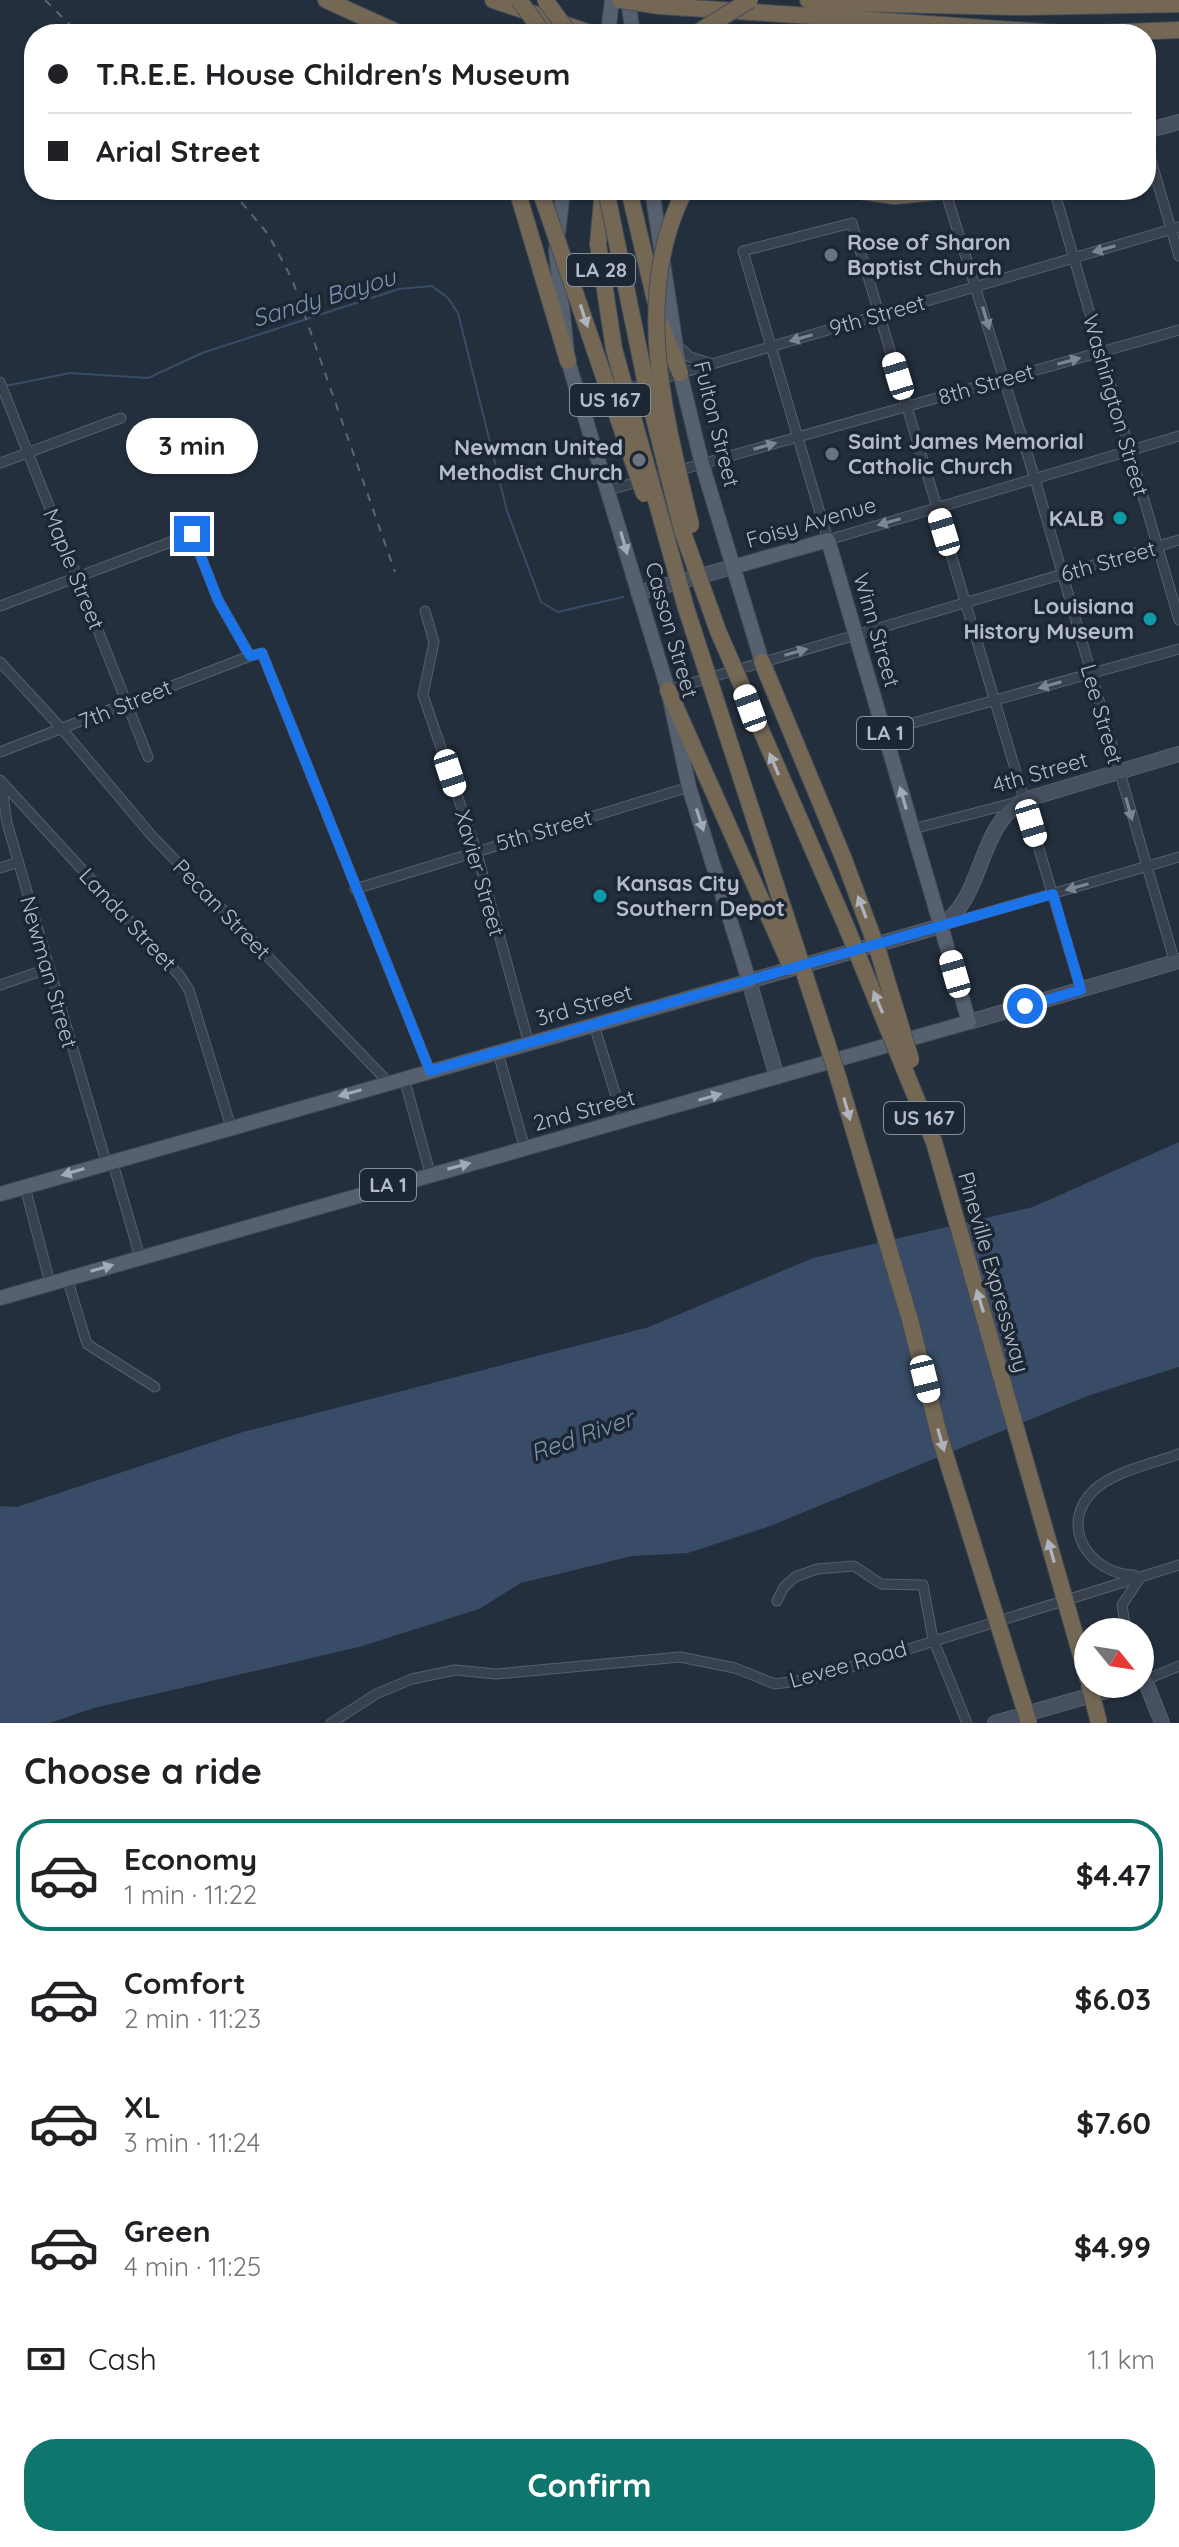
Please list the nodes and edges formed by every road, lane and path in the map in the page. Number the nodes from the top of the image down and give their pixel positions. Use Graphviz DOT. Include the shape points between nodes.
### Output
graph roads {
  1 [pos="493,0"];
  2 [pos="519,0"];
  3 [pos="545,0"];
  4 [pos="612,0"];
  5 [pos="620,0"];
  6 [pos="628,0"];
  7 [pos="750,0"];
  8 [pos="808,0"];
  9 [pos="888,0"];
  10 [pos="998,0"];
  11 [pos="328,1"];
  12 [pos="1179,4"];
  13 [pos="843,10"];
  14 [pos="364,24"];
  15 [pos="379,24"];
  16 [pos="537,24"];
  17 [pos="557,24"];
  18 [pos="567,24"];
  19 [pos="609,24"];
  20 [pos="632,24"];
  21 [pos="711,24"];
  22 [pos="896,24"];
  23 [pos="977,24"];
  24 [pos="1005,24"];
  25 [pos="1179,30"];
  26 [pos="1156,31"];
  27 [pos="1179,122"];
  28 [pos="1156,128"];
  29 [pos="1156,172"];
  30 [pos="520,200"];
  31 [pos="543,200"];
  32 [pos="562,200"];
  33 [pos="603,200"];
  34 [pos="606,200"];
  35 [pos="632,200"];
  36 [pos="654,200"];
  37 [pos="681,200"];
  38 [pos="949,200"];
  39 [pos="1057,200"];
  40 [pos="1175,228"];
  41 [pos="1179,256"];
  42 [pos="1073,258"];
  43 [pos="976,286"];
  44 [pos="880,314"];
  45 [pos="1179,330"];
  46 [pos="676,344"];
  47 [pos="771,346"];
  48 [pos="1101,352"];
  49 [pos="568,361"];
  50 [pos="713,363"];
  51 [pos="680,373"];
  52 [pos="1004,379"];
  53 [pos="0,382"];
  54 [pos="582,402"];
  55 [pos="907,406"];
  56 [pos="121,418"];
  57 [pos="1179,436"];
  58 [pos="798,437"];
  59 [pos="1130,451"];
  60 [pos="27,452"];
  61 [pos="0,463"];
  62 [pos="702,464"];
  63 [pos="1035,479"];
  64 [pos="609,490"];
  65 [pos="937,508"];
  66 [pos="828,540"];
  67 [pos="1179,540"];
  68 [pos="1158,547"];
  69 [pos="733,567"];
  70 [pos="1063,574"];
  71 [pos="77,577"];
  72 [pos="701,578"];
  73 [pos="638,593"];
  74 [pos="966,603"];
  75 [pos="0,606"];
  76 [pos="686,608"];
  77 [pos="425,611"];
  78 [pos="1179,620"];
  79 [pos="856,635"];
  80 [pos="1179,649"];
  81 [pos="250,656"];
  82 [pos="0,662"];
  83 [pos="762,662"];
  84 [pos="1091,674"];
  85 [pos="668,690"];
  86 [pos="995,700"];
  87 [pos="126,703"];
  88 [pos="62,729"];
  89 [pos="884,731"];
  90 [pos="0,752"];
  91 [pos="1179,754"];
  92 [pos="148,757"];
  93 [pos="1119,772"];
  94 [pos="0,780"];
  95 [pos="689,787"];
  96 [pos="1024,800"];
  97 [pos="913,829"];
  98 [pos="476,850"];
  99 [pos="1179,857"];
  100 [pos="18,862"];
  101 [pos="1146,867"];
  102 [pos="0,868"];
  103 [pos="355,889"];
  104 [pos="1053,894"];
  105 [pos="941,926"];
  106 [pos="1177,962"];
  107 [pos="47,969"];
  108 [pos="749,981"];
  109 [pos="0,985"];
  110 [pos="1081,990"];
  111 [pos="969,1022"];
  112 [pos="594,1025"];
  113 [pos="529,1044"];
  114 [pos="498,1053"];
  115 [pos="430,1071"];
  116 [pos="777,1077"];
  117 [pos="838,1077"];
  118 [pos="397,1080"];
  119 [pos="624,1122"];
  120 [pos="231,1127"];
  121 [pos="934,1142"];
  122 [pos="525,1149"];
  123 [pos="109,1161"];
  124 [pos="430,1173"];
  125 [pos="25,1187"];
  126 [pos="0,1194"];
  127 [pos="140,1257"];
  128 [pos="67,1278"];
  129 [pos="50,1283"];
  130 [pos="0,1298"];
  131 [pos="155,1387"];
  132 [pos="1179,1454"];
  133 [pos="1179,1565"];
  134 [pos="1142,1575"];
  135 [pos="777,1601"];
  136 [pos="1124,1618"];
  137 [pos="1074,1630"];
  138 [pos="933,1639"];
  139 [pos="1179,1666"];
  140 [pos="1154,1674"];
  141 [pos="1075,1698"];
  142 [pos="1093,1698"];
  143 [pos="1149,1698"];
  144 [pos="331,1723"];
  145 [pos="967,1723"];
  146 [pos="995,1723"];
  147 [pos="1029,1723"];
  148 [pos="1099,1723"];
  149 [pos="1162,1723"];
  1 -- 17 [label="highway"];
  2 -- 16 [label="highway, bridge"];
  3 -- 18 [label="highway, bridge"];
  4 -- 19 [label="main road"];
  5 -- 13 [label="highway, bridge" via="660,6"];
  6 -- 20 [label="main road"];
  7 -- 21 [label="highway, bridge"];
  8 -- 13 [label="highway"];
  9 -- 22 [label="street"];
  10 -- 24 [label="street"];
  11 -- 14 [label="highway"];
  11 -- 15 [label="highway"];
  12 -- 13 [label="highway, bridge"];
  13 -- 23 [label="highway, bridge"];
  25 -- 26 [label="highway"];
  27 -- 28 [label="main road"];
  29 -- 40 [label="street"];
  30 -- 49 [label="highway"];
  31 -- 76 [label="highway, US 167, one-way, bridge"];
  32 -- 49 [label="main road, Casson Street" via="556,251"];
  33 -- 76 [label="highway, LA 28, bridge" via="598,244 614,349"];
  34 -- 72 [label="highway, US 167, bridge" via="669,486"];
  35 -- 51 [label="highway" via="662,335"];
  36 -- 46 [label="main road, Fulton Street"];
  37 -- 72 [label="highway, LA 28, bridge" via="665,243 658,293 658,371"];
  38 -- 43 [label="street, Lee Street"];
  39 -- 42 [label="street, Washington Street"];
  40 -- 41 [label="street"];
  40 -- 42 [label="street, 9th Street, one-way"];
  42 -- 43 [label="street, 9th Street"];
  42 -- 48 [label="street, Washington Street"];
  43 -- 44 [label="street, 9th Street"];
  43 -- 52 [label="street, Lee Street, one-way"];
  44 -- 47 [label="street, 9th Street, one-way"];
  44 -- 47 [label="street, Winn Street" via="852,223 743,251"];
  44 -- 55 [label="street"];
  45 -- 48 [label="street, 8th Street"];
  46 -- 50 [label="street" via="690,357"];
  46 -- 51 [label="main road, Fulton Street"];
  47 -- 50 [label="street, 9th Street"];
  47 -- 58 [label="street, Winn Street"];
  52 -- 48 [label="street, 8th Street, one-way"];
  48 -- 59 [label="street, Washington Street"];
  49 -- 54 [label="main road, Casson Street"];
  50 -- 51 [label="street, 9th Street"];
  51 -- 54 [label="street, 9th Street"];
  51 -- 62 [label="main road, Fulton Street"];
  52 -- 55 [label="street, 8th Street"];
  52 -- 63 [label="street, Lee Street"];
  53 -- 60 [label="street, Maple Street"];
  54 -- 64 [label="main road, Casson Street"];
  55 -- 58 [label="street, 8th Street"];
  55 -- 65 [label="street"];
  56 -- 60 [label="street"];
  57 -- 59 [label="street, Foisy Avenue"];
  62 -- 58 [label="street, 8th Street, one-way"];
  58 -- 66 [label="street, Winn Street"];
  59 -- 63 [label="street, Foisy Avenue"];
  59 -- 68 [label="street, Washington Street"];
  60 -- 61 [label="street"];
  60 -- 71 [label="street, Maple Street"];
  62 -- 64 [label="street, 8th Street"];
  62 -- 69 [label="main road, Fulton Street"];
  63 -- 65 [label="street, Foisy Avenue"];
  63 -- 70 [label="street, Lee Street"];
  64 -- 73 [label="main road, Casson Street, one-way"];
  65 -- 66 [label="street, Foisy Avenue, one-way"];
  65 -- 74 [label="street"];
  66 -- 69 [label="main road, Foisy Avenue"];
  66 -- 79 [label="main road, Winn Street / LA 1"];
  67 -- 68 [label="street, 6th Street"];
  68 -- 70 [label="street, 6th Street"];
  68 -- 78 [label="street, Washington Street"];
  69 -- 73 [label="main road, Foisy Avenue"];
  69 -- 83 [label="main road, Fulton Street"];
  70 -- 74 [label="street, 6th Street"];
  70 -- 84 [label="street, Lee Street"];
  71 -- 75 [label="street"];
  71 -- 81 [label="street" via="192,534 218,600"];
  71 -- 87 [label="street, Maple Street"];
  121 -- 72 [label="highway, Pineville Expressway / US 167, one-way, bridge" via="750,708"];
  73 -- 85 [label="main road, Casson Street"];
  74 -- 79 [label="street, 6th Street"];
  74 -- 86 [label="street"];
  76 -- 117 [label="highway, US 167, bridge"];
  77 -- 98 [label="street, Xavier Street" via="434,642 423,695"];
  83 -- 79 [label="street, 6th Street, one-way"];
  79 -- 89 [label="main road, Winn Street / LA 1"];
  80 -- 84 [label="street"];
  81 -- 87 [label="street, 7th Street"];
  81 -- 103 [label="street" via="262,653"];
  82 -- 88 [label="street, Pecan Street"];
  83 -- 85 [label="street, 6th Street"];
  121 -- 83 [label="highway, one-way, bridge" via="878,951"];
  84 -- 86 [label="street, one-way"];
  84 -- 93 [label="street, Lee Street"];
  85 -- 95 [label="main road, Casson Street"];
  85 -- 117 [label="highway, bridge"];
  86 -- 89 [label="street"];
  86 -- 96 [label="street"];
  87 -- 88 [label="street, 7th Street"];
  87 -- 92 [label="street, Maple Street"];
  88 -- 90 [label="street, 7th Street"];
  88 -- 118 [label="street, Pecan Street" via="152,836"];
  97 -- 89 [label="main road, Winn Street / LA 1, one-way"];
  91 -- 93 [label="main road, 4th Street"];
  93 -- 96 [label="main road, 4th Street"];
  93 -- 101 [label="street, Lee Street, one-way"];
  94 -- 100 [label="street, Newman Street"];
  94 -- 120 [label="street, Landa Street" via="180,976 189,990"];
  95 -- 98 [label="street, 5th Street"];
  95 -- 108 [label="main road, Casson Street, one-way"];
  96 -- 97 [label="street, 4th Street"];
  96 -- 104 [label="street"];
  96 -- 105 [label="main road" via="1001,817 964,905"];
  97 -- 105 [label="main road, Winn Street / LA 1"];
  98 -- 103 [label="street, 5th Street"];
  98 -- 113 [label="street, Xavier Street"];
  99 -- 101 [label="street, 3rd Street"];
  100 -- 102 [label="street"];
  100 -- 107 [label="street, Newman Street"];
  101 -- 104 [label="street, 3rd Street, one-way"];
  101 -- 106 [label="street, Lee Street"];
  103 -- 115 [label="street"];
  104 -- 105 [label="street, 3rd Street"];
  104 -- 110 [label="street"];
  105 -- 108 [label="main road, 3rd Street"];
  105 -- 111 [label="main road, Winn Street / LA 1"];
  106 -- 110 [label="main road, 2nd Street"];
  107 -- 109 [label="street"];
  107 -- 123 [label="street, Newman Street"];
  108 -- 112 [label="main road, 3rd Street"];
  108 -- 116 [label="main road, Casson Street"];
  110 -- 111 [label="main road, 2nd Street"];
  111 -- 116 [label="main road, 2nd Street / LA 1"];
  112 -- 113 [label="main road, 3rd Street"];
  112 -- 119 [label="street"];
  113 -- 114 [label="main road, 3rd Street"];
  114 -- 115 [label="main road, 3rd Street"];
  114 -- 122 [label="street"];
  115 -- 118 [label="main road, 3rd Street"];
  119 -- 116 [label="main road, 2nd Street / LA 1, one-way"];
  117 -- 147 [label="highway, US 167, one-way, bridge" via="940,1438"];
  118 -- 120 [label="main road, 3rd Street, one-way"];
  118 -- 124 [label="street"];
  119 -- 122 [label="main road, 2nd Street / LA 1"];
  120 -- 123 [label="main road, 3rd Street"];
  137 -- 121 [label="highway, Pineville Expressway / US 167, one-way, bridge"];
  124 -- 122 [label="main road, 2nd Street / LA 1, one-way"];
  123 -- 125 [label="main road, 3rd Street, one-way"];
  123 -- 127 [label="street, Newman Street"];
  124 -- 127 [label="main road, 2nd Street / LA 1"];
  125 -- 126 [label="main road, 3rd Street"];
  125 -- 129 [label="street"];
  128 -- 127 [label="main road, 2nd Street / LA 1, one-way"];
  128 -- 129 [label="main road, 2nd Street / LA 1"];
  128 -- 131 [label="street" via="87,1344"];
  129 -- 130 [label="main road, 2nd Street / LA 1"];
  132 -- 134 [label="street" via="1106,1481 1082,1509 1078,1525 1090,1558 1114,1575"];
  133 -- 134 [label="street, Levee Road"];
  134 -- 136 [label="street" via="1122,1605"];
  134 -- 138 [label="street, Levee Road"];
  135 -- 138 [label="street" via="795,1577 854,1566 881,1584 923,1585"];
  138 -- 144 [label="street, Levee Road" via="812,1679 775,1684 735,1668 680,1657 496,1674 455,1670 376,1694"];
  138 -- 145 [label="street"];
  139 -- 140 [label="street"];
  141 -- 146 [label="main road"];
  142 -- 148 [label="highway, Pineville Expressway / US 167, bridge"];
  143 -- 149 [label="main road"];
}
